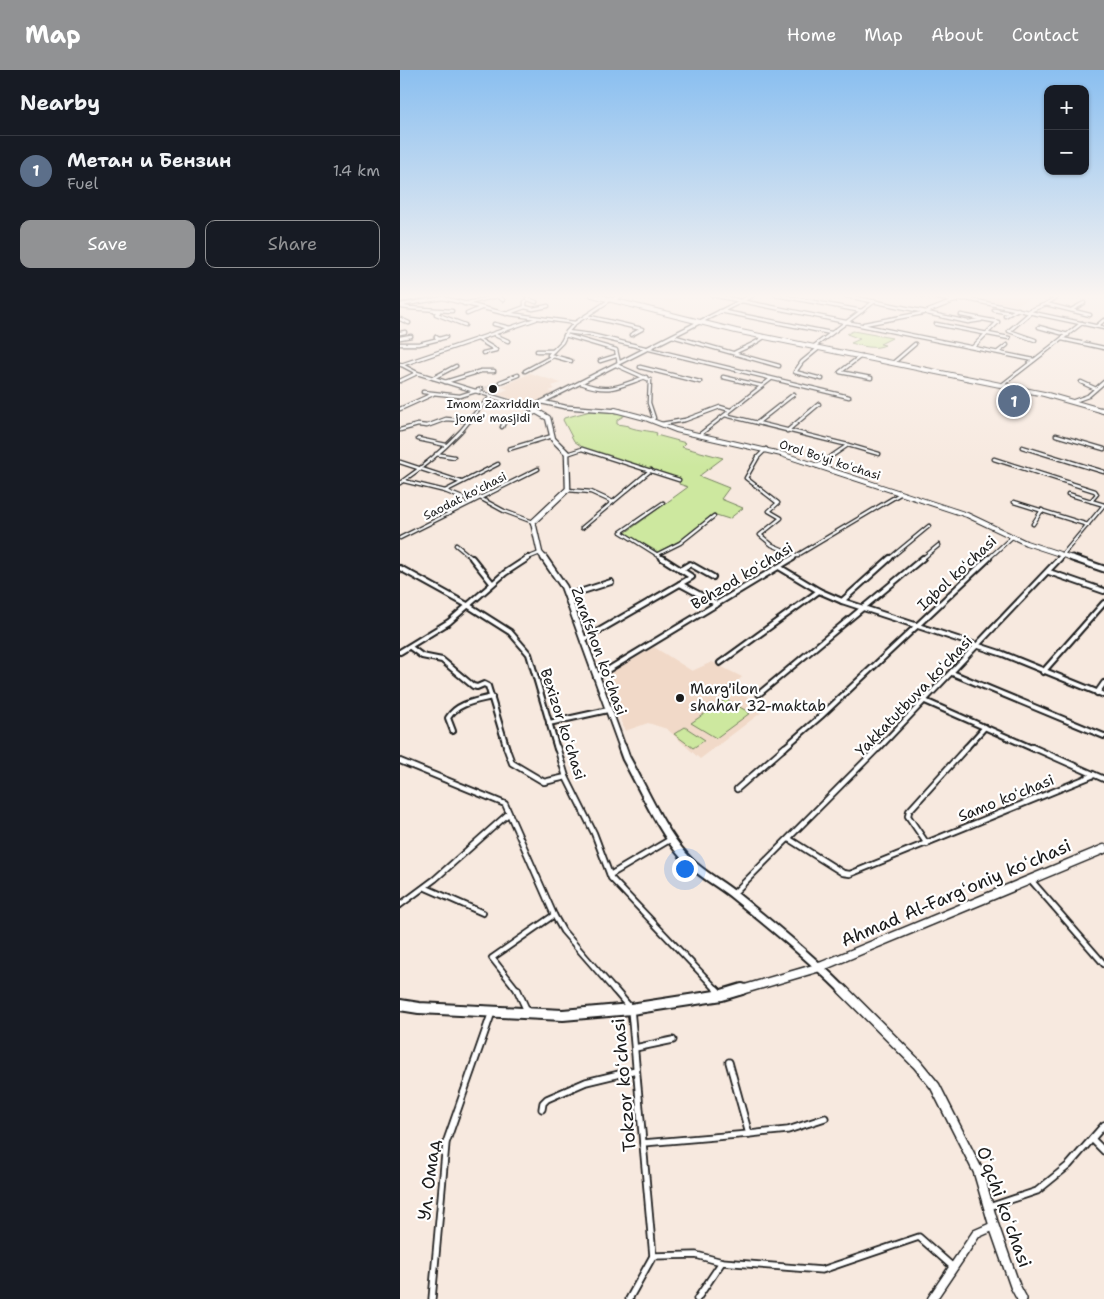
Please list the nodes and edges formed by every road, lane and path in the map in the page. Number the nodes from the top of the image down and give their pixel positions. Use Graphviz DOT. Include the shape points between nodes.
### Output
graph roads {
  1 [pos="437,352"];
  2 [pos="552,352"];
  3 [pos="616,352"];
  4 [pos="640,352"];
  5 [pos="655,352"];
  6 [pos="814,352"];
  7 [pos="841,352"];
  8 [pos="905,352"];
  9 [pos="1000,352"];
  10 [pos="1044,352"];
  11 [pos="734,353"];
  12 [pos="553,356"];
  13 [pos="616,356"];
  14 [pos="860,356"];
  15 [pos="1034,360"];
  16 [pos="571,361"];
  17 [pos="600,361"];
  18 [pos="893,363"];
  19 [pos="401,364"];
  20 [pos="618,364"];
  21 [pos="456,366"];
  22 [pos="640,366"];
  23 [pos="779,366"];
  24 [pos="652,370"];
  25 [pos="494,371"];
  26 [pos="525,371"];
  27 [pos="417,373"];
  28 [pos="518,375"];
  29 [pos="645,376"];
  30 [pos="723,377"];
  31 [pos="433,378"];
  32 [pos="871,378"];
  33 [pos="771,379"];
  34 [pos="822,379"];
  35 [pos="400,381"];
  36 [pos="445,382"];
  37 [pos="500,382"];
  38 [pos="700,382"];
  39 [pos="1081,382"];
  40 [pos="1104,382"];
  41 [pos="581,383"];
  42 [pos="1002,385"];
  43 [pos="762,386"];
  44 [pos="482,389"];
  45 [pos="1096,389"];
  46 [pos="476,391"];
  47 [pos="423,392"];
  48 [pos="433,394"];
  49 [pos="794,394"];
  50 [pos="493,396"];
  51 [pos="849,397"];
  52 [pos="1074,401"];
  53 [pos="542,402"];
  54 [pos="819,404"];
  55 [pos="530,408"];
  56 [pos="400,409"];
  57 [pos="730,410"];
  58 [pos="1104,411"];
  59 [pos="537,412"];
  60 [pos="725,415"];
  61 [pos="651,420"];
  62 [pos="470,421"];
  63 [pos="757,422"];
  64 [pos="661,424"];
  65 [pos="502,428"];
  66 [pos="400,430"];
  67 [pos="787,431"];
  68 [pos="699,434"];
  69 [pos="1056,435"];
  70 [pos="552,436"];
  71 [pos="418,439"];
  72 [pos="446,445"];
  73 [pos="848,445"];
  74 [pos="1022,447"];
  75 [pos="509,449"];
  76 [pos="1104,449"];
  77 [pos="766,450"];
  78 [pos="436,454"];
  79 [pos="567,454"];
  80 [pos="879,454"];
  81 [pos="454,457"];
  82 [pos="994,459"];
  83 [pos="400,462"];
  84 [pos="498,464"];
  85 [pos="817,466"];
  86 [pos="418,468"];
  87 [pos="538,469"];
  88 [pos="651,470"];
  89 [pos="1104,472"];
  90 [pos="404,480"];
  91 [pos="679,480"];
  92 [pos="461,482"];
  93 [pos="400,483"];
  94 [pos="568,490"];
  95 [pos="445,491"];
  96 [pos="900,494"];
  97 [pos="1068,494"];
  98 [pos="480,498"];
  99 [pos="1091,501"];
  100 [pos="472,502"];
  101 [pos="612,502"];
  102 [pos="1014,502"];
  103 [pos="663,504"];
  104 [pos="1104,505"];
  105 [pos="1042,510"];
  106 [pos="714,516"];
  107 [pos="533,522"];
  108 [pos="1032,524"];
  109 [pos="1088,525"];
  110 [pos="929,526"];
  111 [pos="582,528"];
  112 [pos="1012,537"];
  113 [pos="400,538"];
  114 [pos="456,544"];
  115 [pos="939,545"];
  116 [pos="540,553"];
  117 [pos="656,555"];
  118 [pos="798,556"];
  119 [pos="1062,556"];
  120 [pos="779,567"];
  121 [pos="400,568"];
  122 [pos="1104,569"];
  123 [pos="680,570"];
  124 [pos="1049,572"];
  125 [pos="713,576"];
  126 [pos="611,582"];
  127 [pos="492,583"];
  128 [pos="680,584"];
  129 [pos="819,590"];
  130 [pos="1104,590"];
  131 [pos="567,596"];
  132 [pos="842,601"];
  133 [pos="1104,603"];
  134 [pos="717,604"];
  135 [pos="469,606"];
  136 [pos="865,608"];
  137 [pos="917,626"];
  138 [pos="583,640"];
  139 [pos="410,647"];
  140 [pos="977,647"];
  141 [pos="400,652"];
  142 [pos="720,663"];
  143 [pos="1043,672"];
  144 [pos="952,673"];
  145 [pos="596,677"];
  146 [pos="1104,683"];
  147 [pos="1097,693"];
  148 [pos="759,694"];
  149 [pos="1104,696"];
  150 [pos="492,697"];
  151 [pos="925,701"];
  152 [pos="608,710"];
  153 [pos="549,723"];
  154 [pos="985,726"];
  155 [pos="453,731"];
  156 [pos="1104,736"];
  157 [pos="400,761"];
  158 [pos="1094,775"];
  159 [pos="566,777"];
  160 [pos="1104,779"];
  161 [pos="736,789"];
  162 [pos="508,814"];
  163 [pos="671,839"];
  164 [pos="789,839"];
  165 [pos="926,844"];
  166 [pos="1104,849"];
  167 [pos="610,874"];
  168 [pos="1030,879"];
  169 [pos="426,888"];
  170 [pos="733,894"];
  171 [pos="400,905"];
  172 [pos="483,912"];
  173 [pos="554,915"];
  174 [pos="1104,964"];
  175 [pos="820,967"];
  176 [pos="722,995"];
  177 [pos="400,1005"];
  178 [pos="631,1009"];
  179 [pos="492,1012"];
  180 [pos="528,1013"];
  181 [pos="673,1040"];
  182 [pos="635,1048"];
  183 [pos="729,1062"];
  184 [pos="636,1070"];
  185 [pos="542,1109"];
  186 [pos="825,1118"];
  187 [pos="1104,1125"];
  188 [pos="749,1134"];
  189 [pos="1092,1139"];
  190 [pos="643,1143"];
  191 [pos="1104,1151"];
  192 [pos="989,1207"];
  193 [pos="994,1226"];
  194 [pos="652,1256"];
  195 [pos="722,1262"];
  196 [pos="953,1267"];
  197 [pos="432,1299"];
  198 [pos="630,1299"];
  199 [pos="697,1299"];
  200 [pos="932,1299"];
  201 [pos="1022,1299"];
  1 -- 19 [label="street"];
  2 -- 12 [label="street" via="549,355"];
  3 -- 13 [label="street"];
  4 -- 20 [label="main road"];
  5 -- 33 [label="street"];
  6 -- 34 [label="street" via="795,372"];
  7 -- 14 [label="main road"];
  8 -- 18 [label="street"];
  9 -- 15 [label="street"];
  10 -- 15 [label="street"];
  11 -- 23 [label="street"];
  12 -- 16 [label="street"];
  12 -- 26 [label="street"];
  13 -- 17 [label="street"];
  13 -- 20 [label="street"];
  14 -- 18 [label="main road"];
  14 -- 32 [label="street" via="840,372"];
  15 -- 42 [label="street"];
  18 -- 42 [label="main road"];
  19 -- 27 [label="street"];
  20 -- 29 [label="street"];
  20 -- 41 [label="main road"];
  21 -- 31 [label="street"];
  22 -- 24 [label="street"];
  24 -- 29 [label="street"];
  24 -- 38 [label="street"];
  25 -- 36 [label="street" via="481,371"];
  27 -- 31 [label="street"];
  27 -- 35 [label="street"];
  28 -- 37 [label="street"];
  29 -- 41 [label="street" via="606,390"];
  29 -- 61 [label="street" via="651,384 649,400 654,418"];
  30 -- 43 [label="street"];
  31 -- 36 [label="street"];
  33 -- 43 [label="street"];
  33 -- 51 [label="street"];
  36 -- 46 [label="street"];
  39 -- 45 [label="street"];
  40 -- 45 [label="street"];
  41 -- 53 [label="main road"];
  42 -- 52 [label="main road"];
  43 -- 57 [label="street"];
  44 -- 46 [label="street"];
  45 -- 52 [label="street"];
  46 -- 48 [label="street" via="462,396"];
  46 -- 50 [label="street"];
  47 -- 48 [label="street"];
  48 -- 56 [label="street"];
  49 -- 63 [label="street"];
  50 -- 55 [label="street"];
  50 -- 62 [label="street" via="479,406"];
  52 -- 58 [label="main road"];
  53 -- 55 [label="main road"];
  53 -- 61 [label="street, Orol Boʻyi koʻchasi" via="605,409"];
  54 -- 67 [label="street"];
  55 -- 59 [label="main road"];
  57 -- 60 [label="street"];
  57 -- 64 [label="street" via="720,407 685,420"];
  59 -- 65 [label="street" via="522,418 506,419"];
  59 -- 70 [label="main road" via="550,421"];
  60 -- 63 [label="street"];
  60 -- 68 [label="street"];
  61 -- 64 [label="street, Orol Boʻyi koʻchasi"];
  62 -- 66 [label="street" via="446,419"];
  62 -- 72 [label="street"];
  63 -- 67 [label="street"];
  64 -- 68 [label="street, Orol Boʻyi koʻchasi"];
  67 -- 73 [label="street"];
  68 -- 77 [label="street, Orol Boʻyi koʻchasi"];
  69 -- 76 [label="street"];
  70 -- 75 [label="street"];
  70 -- 79 [label="main road"];
  71 -- 72 [label="street"];
  72 -- 78 [label="street"];
  73 -- 80 [label="street"];
  73 -- 85 [label="street"];
  74 -- 89 [label="street"];
  77 -- 85 [label="street, Orol Boʻyi koʻchasi"];
  77 -- 118 [label="street" via="746,478 778,503 769,511 781,518 760,535 772,545"];
  78 -- 81 [label="street"];
  78 -- 86 [label="street"];
  79 -- 88 [label="street" via="582,449"];
  79 -- 94 [label="main road"];
  82 -- 99 [label="street" via="1095,491 1097,494"];
  83 -- 86 [label="street"];
  84 -- 92 [label="street"];
  85 -- 96 [label="street, Orol Boʻyi koʻchasi"];
  86 -- 90 [label="street"];
  86 -- 92 [label="street"];
  87 -- 98 [label="street, Saodat koʻchasi"];
  88 -- 91 [label="street"];
  88 -- 101 [label="street"];
  90 -- 93 [label="street"];
  90 -- 95 [label="street"];
  92 -- 95 [label="street"];
  94 -- 101 [label="street" via="591,492"];
  94 -- 107 [label="main road"];
  95 -- 100 [label="street"];
  96 -- 112 [label="street, Orol Boʻyi koʻchasi" via="967,515"];
  96 -- 118 [label="street, Behzod koʻchasi"];
  97 -- 99 [label="street"];
  98 -- 100 [label="street, Saodat koʻchasi"];
  98 -- 107 [label="street"];
  99 -- 104 [label="street"];
  100 -- 113 [label="street, Saodat koʻchasi"];
  101 -- 111 [label="street"];
  102 -- 105 [label="street"];
  103 -- 117 [label="street" via="621,532"];
  104 -- 109 [label="street, Yakkatutbuva koʻchasi"];
  105 -- 108 [label="street"];
  105 -- 109 [label="street"];
  106 -- 117 [label="street" via="680,543"];
  107 -- 116 [label="main road, Zarafshon koʻchasi"];
  109 -- 119 [label="street, Yakkatutbuva koʻchasi"];
  110 -- 132 [label="street"];
  112 -- 119 [label="street, Orol Boʻyi koʻchasi"];
  112 -- 137 [label="street, Iqbol koʻchasi"];
  114 -- 127 [label="street"];
  115 -- 136 [label="street"];
  116 -- 127 [label="street" via="518,563"];
  116 -- 131 [label="main road, Zarafshon koʻchasi"];
  117 -- 123 [label="street"];
  118 -- 120 [label="street, Behzod koʻchasi"];
  119 -- 122 [label="street, Orol Boʻyi koʻchasi"];
  119 -- 124 [label="street, Yakkatutbuva koʻchasi"];
  120 -- 129 [label="street, Iqbol koʻchasi"];
  120 -- 134 [label="street, Behzod koʻchasi"];
  121 -- 135 [label="street, Bexizor koʻchasi"];
  123 -- 125 [label="street" via="690,564"];
  123 -- 128 [label="street" via="692,577"];
  124 -- 130 [label="street"];
  124 -- 140 [label="street, Yakkatutbuva koʻchasi"];
  126 -- 131 [label="street"];
  127 -- 135 [label="street"];
  128 -- 134 [label="street"];
  128 -- 138 [label="street"];
  129 -- 132 [label="street, Iqbol koʻchasi"];
  129 -- 142 [label="street"];
  131 -- 138 [label="main road, Zarafshon koʻchasi"];
  132 -- 136 [label="street, Iqbol koʻchasi"];
  133 -- 143 [label="street"];
  134 -- 145 [label="street, Behzod koʻchasi"];
  135 -- 139 [label="street"];
  135 -- 153 [label="street, Bexizor koʻchasi" via="510,632 529,654"];
  136 -- 137 [label="street, Iqbol koʻchasi"];
  136 -- 148 [label="street"];
  137 -- 140 [label="street, Iqbol koʻchasi"];
  137 -- 161 [label="street, Iqbol koʻchasi" via="821,716"];
  138 -- 145 [label="main road, Zarafshon koʻchasi"];
  139 -- 141 [label="street"];
  139 -- 150 [label="street" via="422,656 442,660 475,686 487,685"];
  140 -- 143 [label="street, Iqbol koʻchasi" via="1003,654"];
  140 -- 144 [label="street, Yakkatutbuva koʻchasi"];
  143 -- 147 [label="street, Iqbol koʻchasi"];
  144 -- 151 [label="street, Yakkatutbuva koʻchasi"];
  144 -- 156 [label="street"];
  145 -- 152 [label="main road, Zarafshon koʻchasi"];
  146 -- 147 [label="street"];
  147 -- 149 [label="street, Iqbol koʻchasi"];
  150 -- 155 [label="street" via="454,710 448,718"];
  150 -- 159 [label="street" via="512,763 544,782"];
  151 -- 154 [label="street, Samo koʻchasi"];
  151 -- 164 [label="street, Yakkatutbuva koʻchasi"];
  152 -- 153 [label="street"];
  152 -- 163 [label="main road, Zarafshon koʻchasi" via="626,758"];
  153 -- 159 [label="street, Bexizor koʻchasi"];
  154 -- 158 [label="street, Samo koʻchasi"];
  154 -- 165 [label="street" via="909,811 908,816"];
  157 -- 162 [label="street, Tokzor koʻchasi" via="502,802"];
  158 -- 160 [label="street, Samo koʻchasi"];
  158 -- 165 [label="street, Samo koʻchasi"];
  159 -- 167 [label="street, Bexizor koʻchasi"];
  162 -- 169 [label="street"];
  162 -- 173 [label="street, Tokzor koʻchasi"];
  163 -- 167 [label="street"];
  163 -- 170 [label="main road, Zarafshon koʻchasi" via="697,869"];
  164 -- 165 [label="street, Samo koʻchasi" via="846,874"];
  164 -- 170 [label="street, Yakkatutbuva koʻchasi"];
  166 -- 168 [label="main road, Ahmad Al-Fargʻoniy koʻchasi"];
  167 -- 176 [label="street, Bexizor koʻchasi" via="620,890"];
  168 -- 174 [label="street"];
  168 -- 175 [label="main road, Ahmad Al-Fargʻoniy koʻchasi"];
  169 -- 171 [label="street" via="410,902"];
  169 -- 172 [label="street"];
  170 -- 175 [label="main road, Zarafshon koʻchasi"];
  173 -- 178 [label="street, Tokzor koʻchasi"];
  173 -- 180 [label="street" via="492,958 526,1002"];
  175 -- 176 [label="main road, Ahmad Al-Fargʻoniy koʻchasi"];
  175 -- 192 [label="main road, Oʻqchi koʻchasi" via="917,1064 934,1086 978,1171"];
  176 -- 178 [label="main road, Ahmad Al-Fargʻoniy koʻchasi"];
  177 -- 179 [label="main road, Ahmad Al-Fargʻoniy koʻchasi"];
  178 -- 180 [label="main road, Ahmad Al-Fargʻoniy koʻchasi"];
  178 -- 182 [label="street, Tokzor koʻchasi"];
  179 -- 180 [label="main road, Ahmad Al-Fargʻoniy koʻchasi"];
  179 -- 197 [label="street, Ул. Омад" via="446,1143"];
  181 -- 182 [label="street"];
  182 -- 184 [label="street, Tokzor koʻchasi"];
  183 -- 188 [label="street"];
  184 -- 185 [label="street" via="586,1082 547,1099"];
  184 -- 190 [label="street, Tokzor koʻchasi"];
  186 -- 188 [label="street" via="796,1128"];
  187 -- 189 [label="street"];
  188 -- 190 [label="street"];
  189 -- 191 [label="street"];
  189 -- 192 [label="street" via="1069,1165 1037,1191"];
  190 -- 194 [label="street, Tokzor koʻchasi"];
  192 -- 193 [label="main road, Oʻqchi koʻchasi"];
  193 -- 196 [label="street" via="976,1234"];
  193 -- 201 [label="main road, Oʻqchi koʻchasi"];
  194 -- 195 [label="street" via="696,1255"];
  194 -- 198 [label="street"];
  195 -- 196 [label="street" via="822,1270 919,1237"];
  195 -- 199 [label="street"];
  196 -- 200 [label="street"];
}
